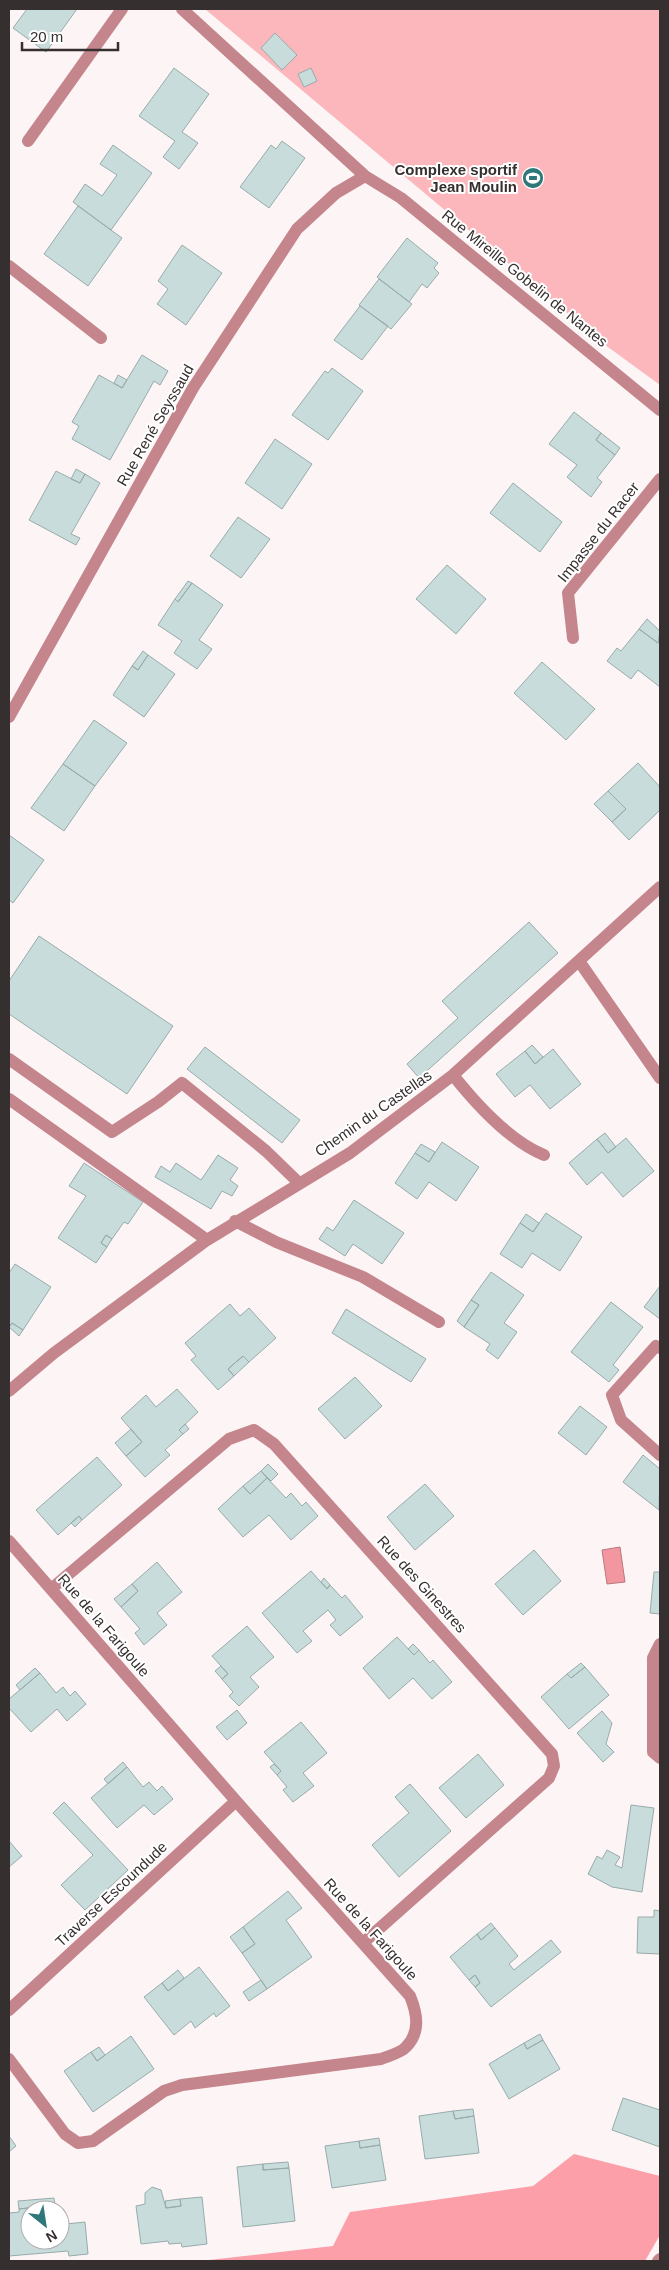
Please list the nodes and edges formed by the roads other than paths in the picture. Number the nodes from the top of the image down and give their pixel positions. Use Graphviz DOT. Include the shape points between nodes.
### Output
graph roads {
  1 [pos="122,9"];
  2 [pos="182,9"];
  3 [pos="28,141"];
  4 [pos="364,176"];
  5 [pos="9,266"];
  6 [pos="101,338"];
  7 [pos="660,410"];
  8 [pos="660,479"];
  9 [pos="573,638"];
  10 [pos="9,717"];
  11 [pos="660,887"];
  12 [pos="579,961"];
  13 [pos="9,1059"];
  14 [pos="453,1075"];
  15 [pos="660,1078"];
  16 [pos="9,1099"];
  17 [pos="544,1155"];
  18 [pos="299,1183"];
  19 [pos="236,1221"];
  20 [pos="207,1240"];
  21 [pos="439,1322"];
  22 [pos="660,1348"];
  23 [pos="9,1391"];
  24 [pos="660,1455"];
  25 [pos="9,1541"];
  26 [pos="51,1589"];
  27 [pos="660,1644"];
  28 [pos="660,1758"];
  29 [pos="236,1802"];
  30 [pos="363,1943"];
  31 [pos="9,2010"];
  32 [pos="9,2059"];
  1 -- 3 [label="street"];
  2 -- 4 [label="street, Rue Mireille Gobelin de Nantes"];
  4 -- 7 [label="street, Rue Mireille Gobelin de Nantes" via="401,198"];
  4 -- 10 [label="street, Rue René Seyssaud" via="336,193 297,229 194,388"];
  5 -- 6 [label="street"];
  8 -- 9 [label="street, Impasse du Racer" via="568,593"];
  11 -- 12 [label="street, Chemin du Castellas"];
  12 -- 14 [label="street, Chemin du Castellas"];
  12 -- 15 [label="street"];
  13 -- 18 [label="street" via="112,1132 182,1083"];
  14 -- 17 [label="street" via="466,1092 524,1147"];
  14 -- 18 [label="street, Chemin du Castellas" via="350,1153"];
  16 -- 20 [label="street"];
  18 -- 19 [label="street, Chemin du Castellas"];
  19 -- 20 [label="street, Chemin du Castellas"];
  19 -- 21 [label="street" via="276,1242 363,1277"];
  20 -- 23 [label="street, Chemin du Castellas"];
  22 -- 24 [label="street" via="656,1346 612,1395 621,1420"];
  25 -- 26 [label="street, Rue de la Farigoule"];
  26 -- 29 [label="street, Rue de la Farigoule"];
  26 -- 30 [label="street, Rue des Ginestres" via="229,1439 254,1430 274,1444 552,1754 554,1766 549,1778"];
  27 -- 28 [label="street" via="653,1658 652,1752"];
  29 -- 30 [label="street, Rue de la Farigoule"];
  29 -- 31 [label="street, Traverse Escoundude"];
  30 -- 32 [label="street, Rue de la Farigoule" via="410,1996 417,2013 415,2032 406,2048 381,2059 182,2085 164,2091 93,2141 78,2143 64,2134"];
}
